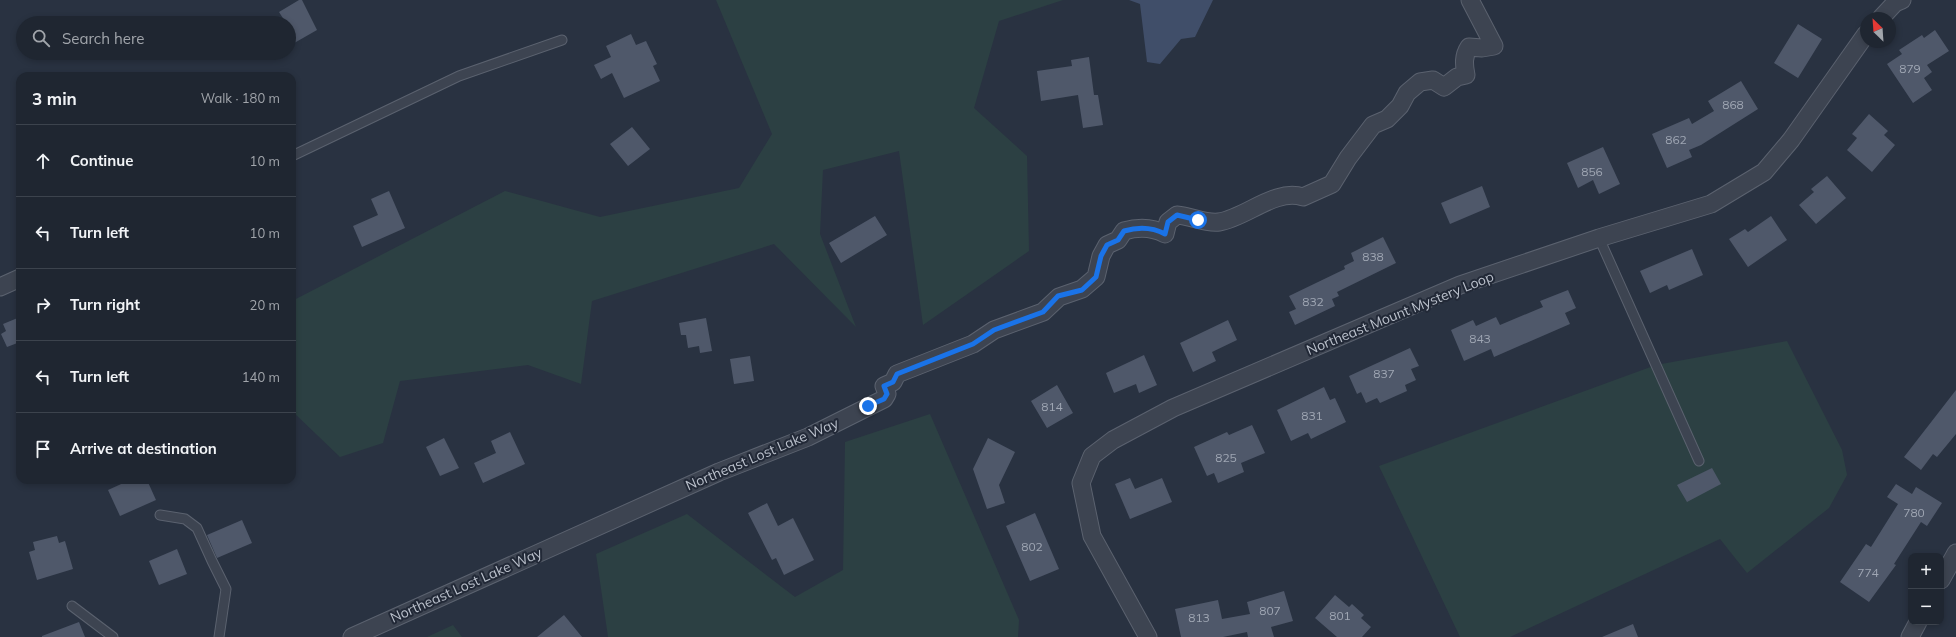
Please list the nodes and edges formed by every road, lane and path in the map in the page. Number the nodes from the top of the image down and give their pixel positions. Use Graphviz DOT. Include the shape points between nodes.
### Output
graph roads {
  1 [pos="1470,0"];
  2 [pos="1902,0"];
  3 [pos="1887,12"];
  4 [pos="562,40"];
  5 [pos="1860,42"];
  6 [pos="296,154"];
  7 [pos="1599,238"];
  8 [pos="16,280"];
  9 [pos="0,287"];
  10 [pos="1699,461"];
  11 [pos="160,515"];
  12 [pos="1956,553"];
  13 [pos="1944,575"];
  14 [pos="72,606"];
  15 [pos="1916,625"];
  16 [pos="113,637"];
  17 [pos="219,637"];
  18 [pos="352,637"];
  19 [pos="1148,637"];
  20 [pos="1910,637"];
  1 -- 18 [label="street, Northeast Lost Lake Way" via="1494,46 1469,47 1465,53 1466,75 1457,77 1444,87 1433,80 1420,82 1407,93 1400,106 1387,119 1373,125 1332,184 1303,197 1293,194 1268,202 1221,222 1213,223 1177,215 1168,222 1165,234 1152,229 1134,228 1124,231 1118,240 1107,245 1101,256 1096,277 1082,290 1058,296 1043,312 994,330 973,344 897,374 893,382 884,386 887,394 884,399 858,410 848,418 808,437 718,472"];
  2 -- 3 [label="street"];
  4 -- 6 [label="lane" via="459,76"];
  5 -- 7 [label="street, Northeast Mount Mystery Loop" via="1791,140 1764,172 1711,204"];
  7 -- 10 [label="lane"];
  7 -- 19 [label="street, Northeast Mount Mystery Loop" via="1460,285 1173,408 1113,440 1092,456 1081,483 1092,536"];
  8 -- 9 [label="street"];
  11 -- 17 [label="lane" via="185,519 197,528 226,589"];
  12 -- 13 [label="street"];
  14 -- 16 [label="lane"];
  15 -- 20 [label="street"];
}
